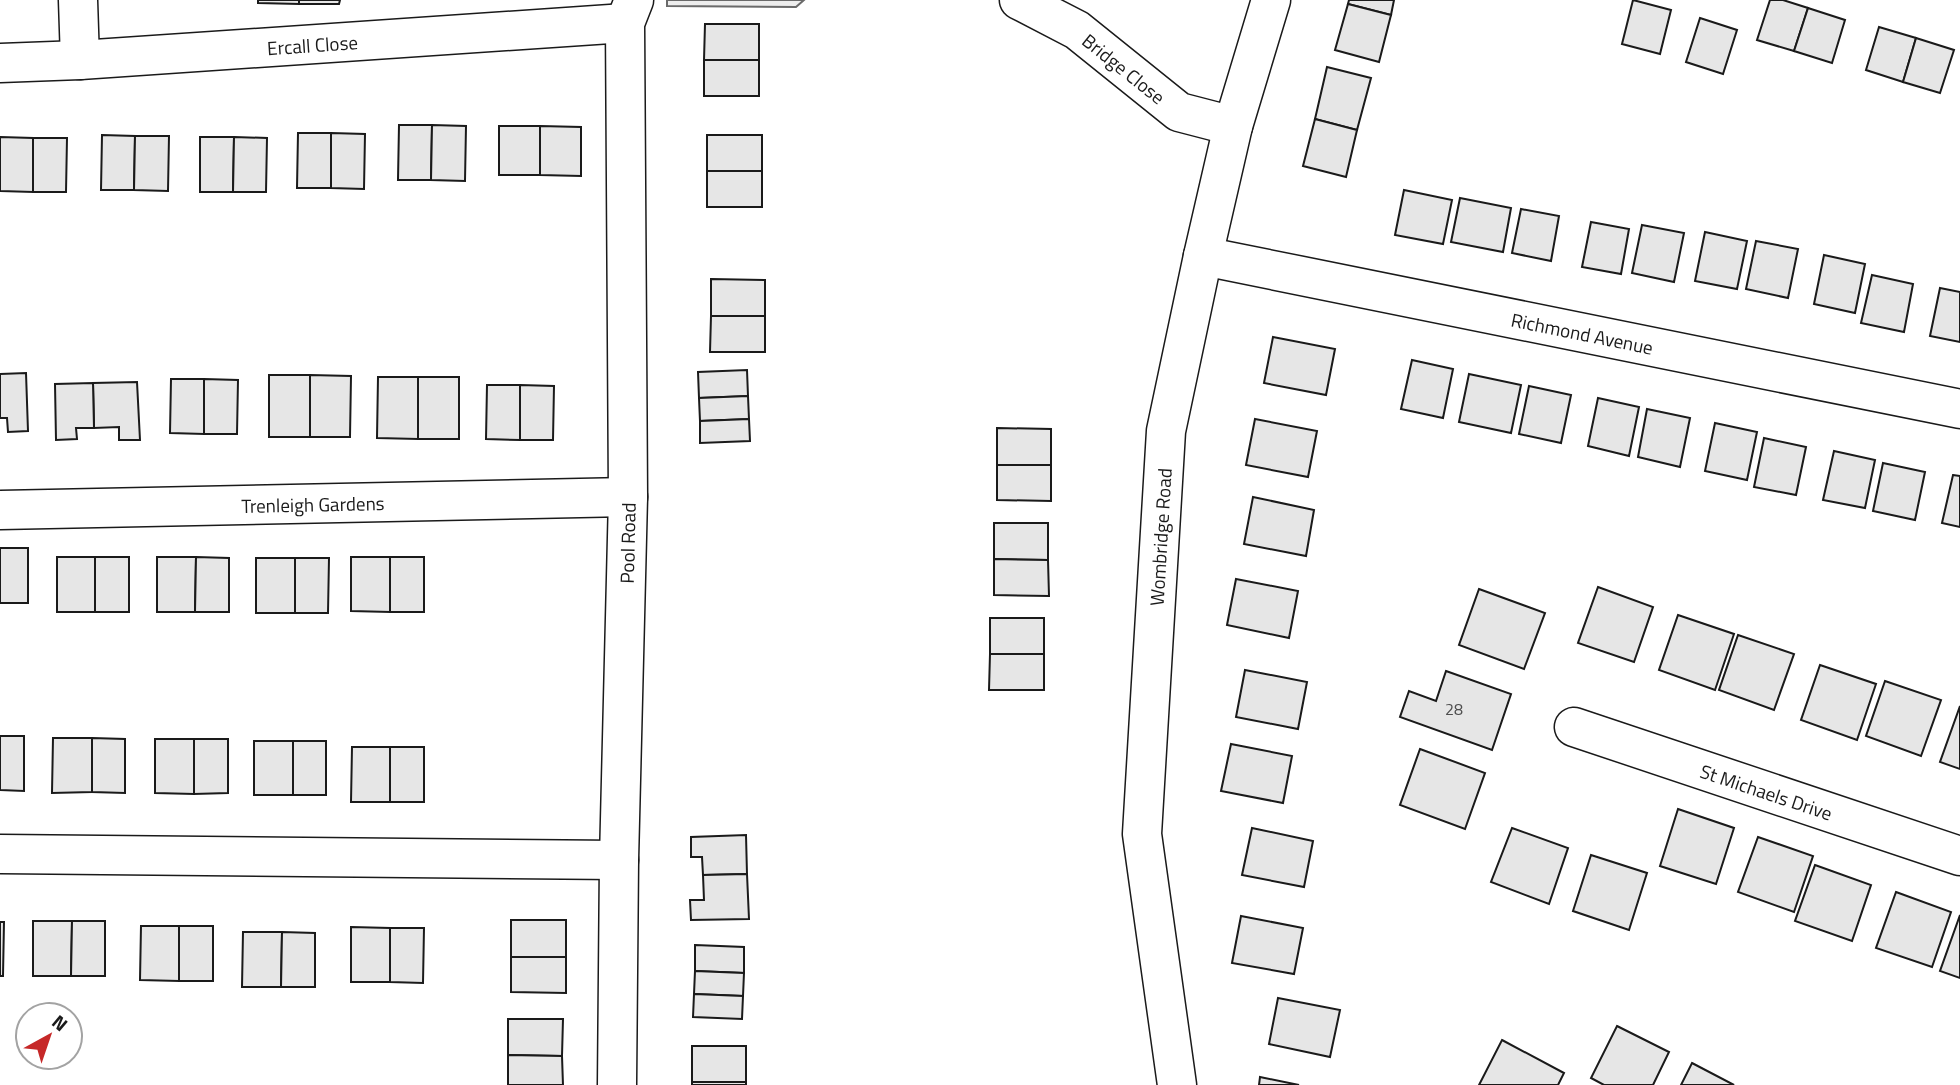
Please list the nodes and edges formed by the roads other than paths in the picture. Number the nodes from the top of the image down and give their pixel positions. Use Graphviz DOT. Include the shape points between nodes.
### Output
graph roads {
  1 [pos="78,0"];
  2 [pos="1019,0"];
  3 [pos="1271,0"];
  4 [pos="629,11"];
  5 [pos="80,60"];
  6 [pos="0,62"];
  7 [pos="1233,126"];
  8 [pos="1203,256"];
  9 [pos="1960,408"];
  10 [pos="628,497"];
  11 [pos="0,510"];
  12 [pos="1574,727"];
  13 [pos="0,854"];
  14 [pos="1960,856"];
  15 [pos="619,860"];
  16 [pos="617,1085"];
  17 [pos="1177,1085"];
  1 -- 5 [label="street"];
  2 -- 7 [label="street, Bridge Close" via="1077,30 1179,112"];
  3 -- 7 [label="street, Wombridge Road"];
  4 -- 5 [label="street, Ercall Close"];
  4 -- 10 [label="street, Pool Road"];
  5 -- 6 [label="street, Ercall Close"];
  7 -- 8 [label="street, Wombridge Road"];
  8 -- 9 [label="street, Richmond Avenue"];
  8 -- 17 [label="street, Wombridge Road" via="1166,431 1142,834"];
  10 -- 11 [label="street, Trenleigh Gardens"];
  10 -- 15 [label="street, Pool Road"];
  12 -- 14 [label="street, St Michaels Drive"];
  13 -- 15 [label="street"];
  15 -- 16 [label="street, Pool Road"];
}
